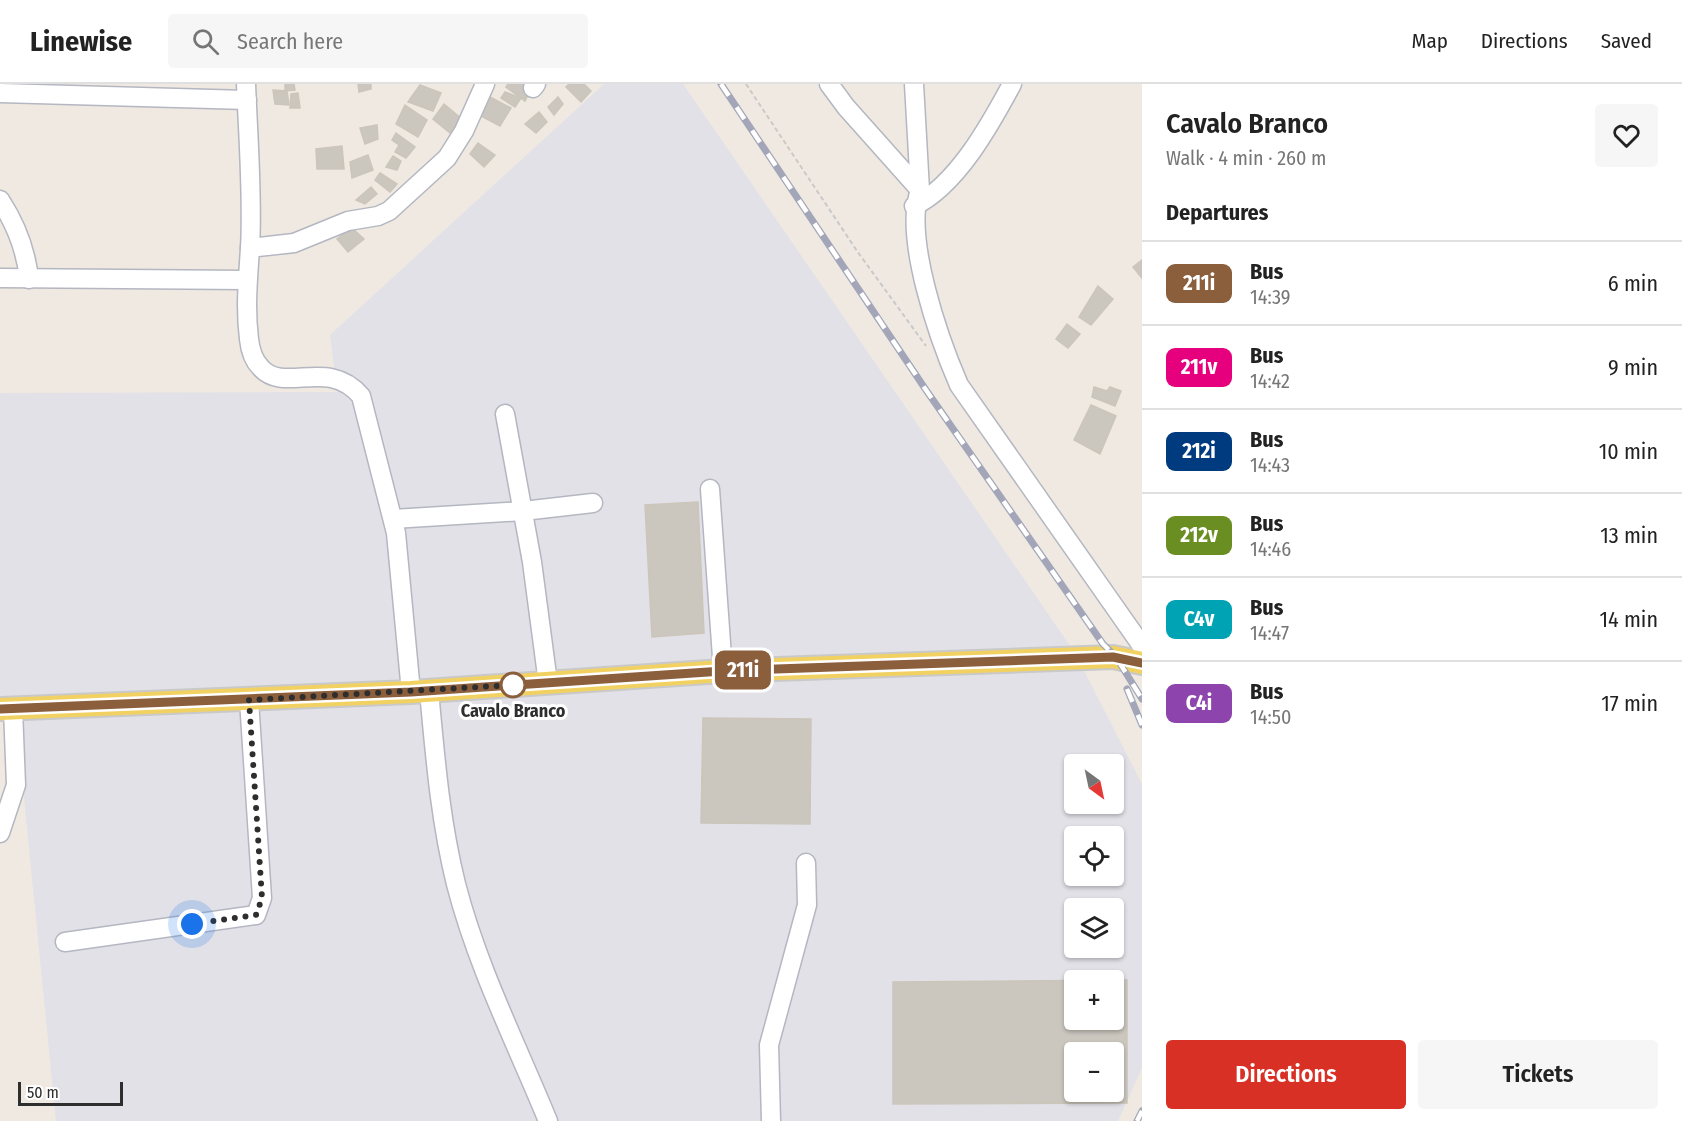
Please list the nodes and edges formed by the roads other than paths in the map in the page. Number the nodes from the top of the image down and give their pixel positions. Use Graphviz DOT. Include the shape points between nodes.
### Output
graph roads {
  1 [pos="485,84"];
  2 [pos="829,84"];
  3 [pos="914,84"];
  4 [pos="1012,84"];
  5 [pos="246,88"];
  6 [pos="130,91"];
  7 [pos="4,92"];
  8 [pos="917,198"];
  9 [pos="0,200"];
  10 [pos="250,248"];
  11 [pos="0,278"];
  12 [pos="29,279"];
  13 [pos="246,280"];
  14 [pos="505,414"];
  15 [pos="710,489"];
  16 [pos="593,503"];
  17 [pos="523,511"];
  18 [pos="393,519"];
  19 [pos="1142,646"];
  20 [pos="1142,663"];
  21 [pos="723,671"];
  22 [pos="548,683"];
  23 [pos="420,691"];
  24 [pos="249,700"];
  25 [pos="6,709"];
  26 [pos="0,833"];
  27 [pos="806,863"];
  28 [pos="65,942"];
  29 [pos="548,1121"];
  30 [pos="771,1121"];
  1 -- 10 [label="street" via="447,158 389,211 348,221 294,243"];
  2 -- 8 [label="street"];
  3 -- 8 [label="street"];
  4 -- 8 [label="street" via="963,164 939,191"];
  5 -- 6 [label="street"];
  5 -- 10 [label="street"];
  6 -- 7 [label="street"];
  8 -- 19 [label="street" via="918,252 943,348 959,385"];
  9 -- 12 [label="street" via="16,229 28,263"];
  10 -- 13 [label="street"];
  11 -- 12 [label="street"];
  12 -- 13 [label="street"];
  13 -- 18 [label="street" via="249,341 262,369 282,378 338,377 361,396"];
  14 -- 17 [label="street"];
  15 -- 21 [label="street"];
  16 -- 17 [label="street"];
  17 -- 18 [label="street"];
  17 -- 22 [label="street"];
  18 -- 23 [label="street"];
  20 -- 21 [label="main road" via="1113,657"];
  21 -- 22 [label="main road"];
  22 -- 23 [label="main road"];
  23 -- 24 [label="main road"];
  23 -- 29 [label="street" via="456,885 485,972"];
  24 -- 25 [label="main road"];
  24 -- 28 [label="street" via="262,898 256,915"];
  25 -- 26 [label="street" via="16,785"];
  27 -- 30 [label="street" via="807,905 769,1045"];
}
